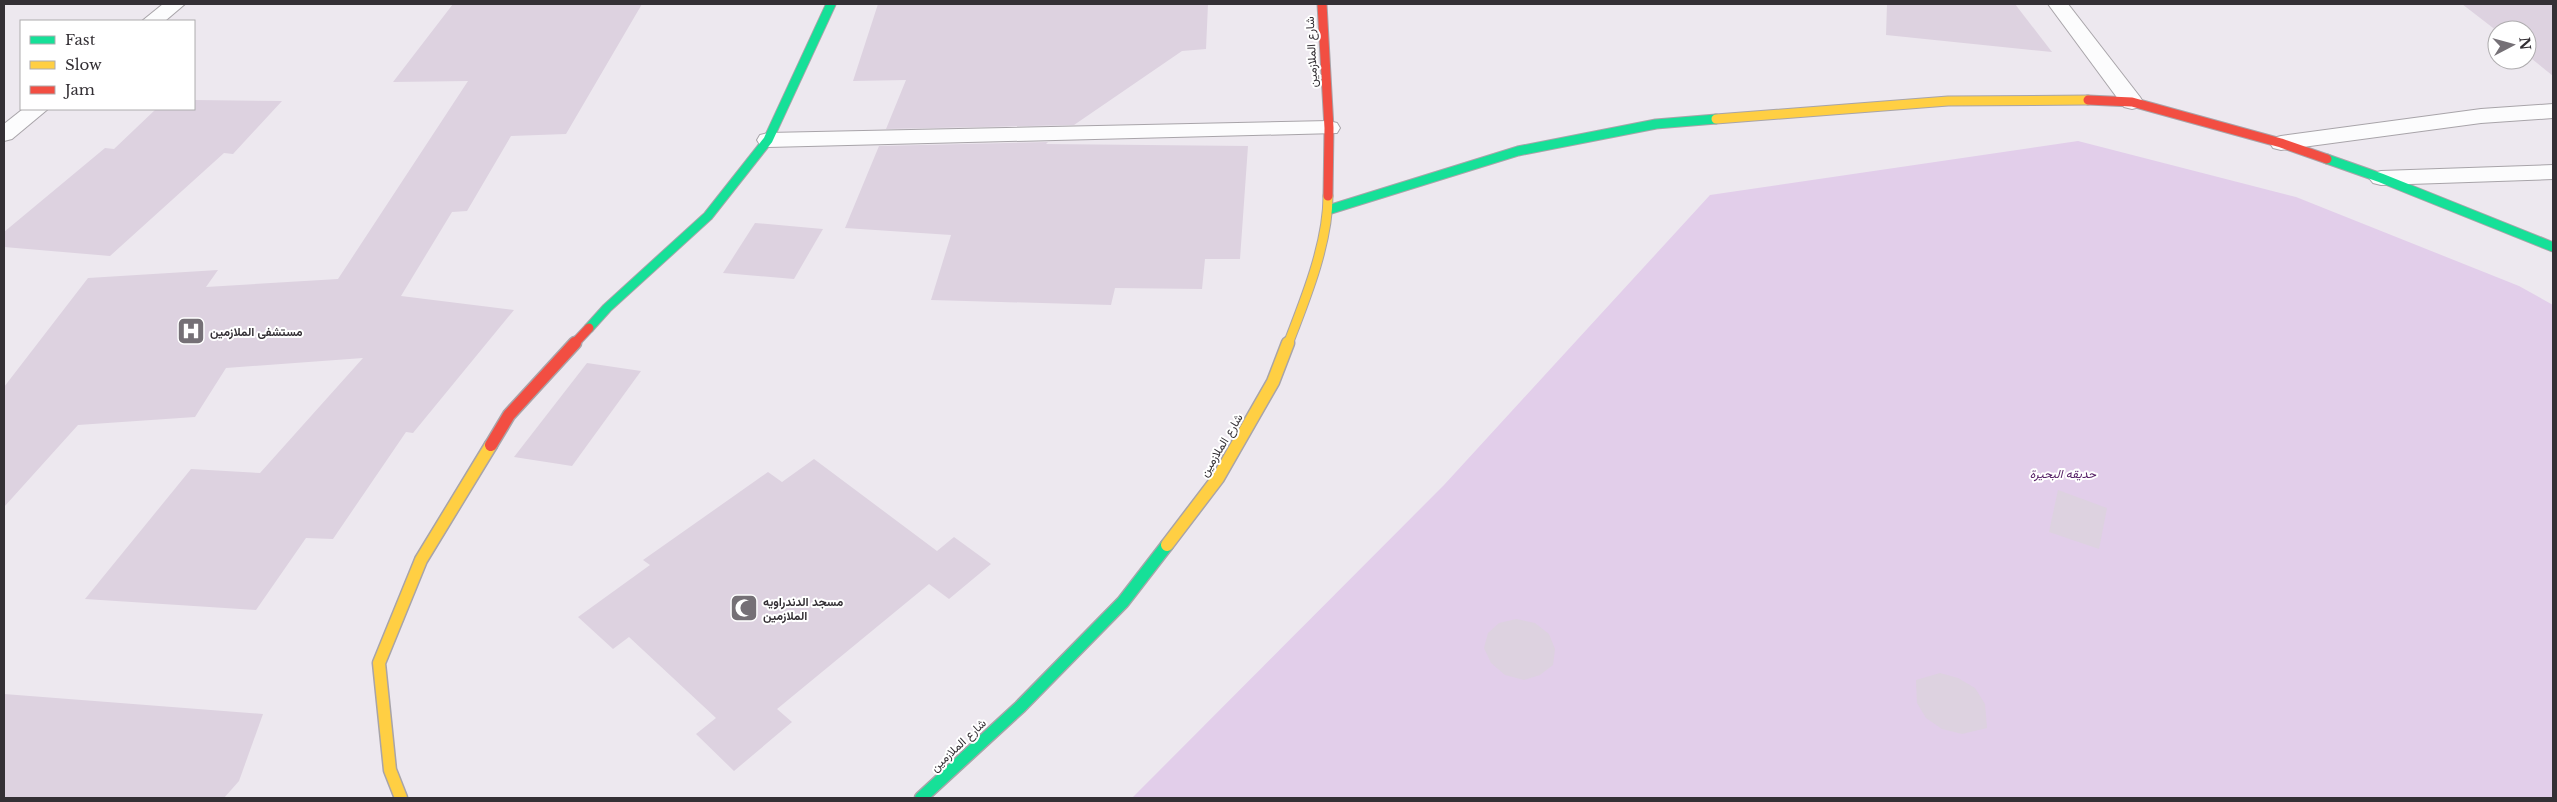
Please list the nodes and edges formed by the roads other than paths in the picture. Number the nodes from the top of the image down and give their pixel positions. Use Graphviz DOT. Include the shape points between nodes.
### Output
graph roads {
  1 [pos="175,4"];
  2 [pos="831,4"];
  3 [pos="1322,4"];
  4 [pos="2058,4"];
  5 [pos="153,20"];
  6 [pos="2132,102"];
  7 [pos="36,110"];
  8 [pos="2553,111"];
  9 [pos="1329,128"];
  10 [pos="4,134"];
  11 [pos="768,140"];
  12 [pos="2281,143"];
  13 [pos="2553,172"];
  14 [pos="2381,178"];
  15 [pos="1328,210"];
  16 [pos="2553,247"];
  17 [pos="401,798"];
  18 [pos="921,798"];
  1 -- 5 [label="street"];
  2 -- 11 [label="street"];
  3 -- 9 [label="street, شارع الملازمين"];
  4 -- 6 [label="street"];
  6 -- 12 [label="street"];
  6 -- 15 [label="street" via="2027,97 1905,103 1656,124 1518,151"];
  7 -- 10 [label="street"];
  8 -- 12 [label="street" via="2481,116"];
  9 -- 11 [label="street"];
  9 -- 15 [label="street, شارع الملازمين"];
  11 -- 17 [label="street" via="708,216 607,308 510,415 421,560 379,663 390,770"];
  12 -- 14 [label="street"];
  13 -- 14 [label="street"];
  14 -- 16 [label="street"];
  15 -- 18 [label="street, شارع الملازمين" via="1310,288 1273,382 1218,478 1123,602 1020,707"];
}
